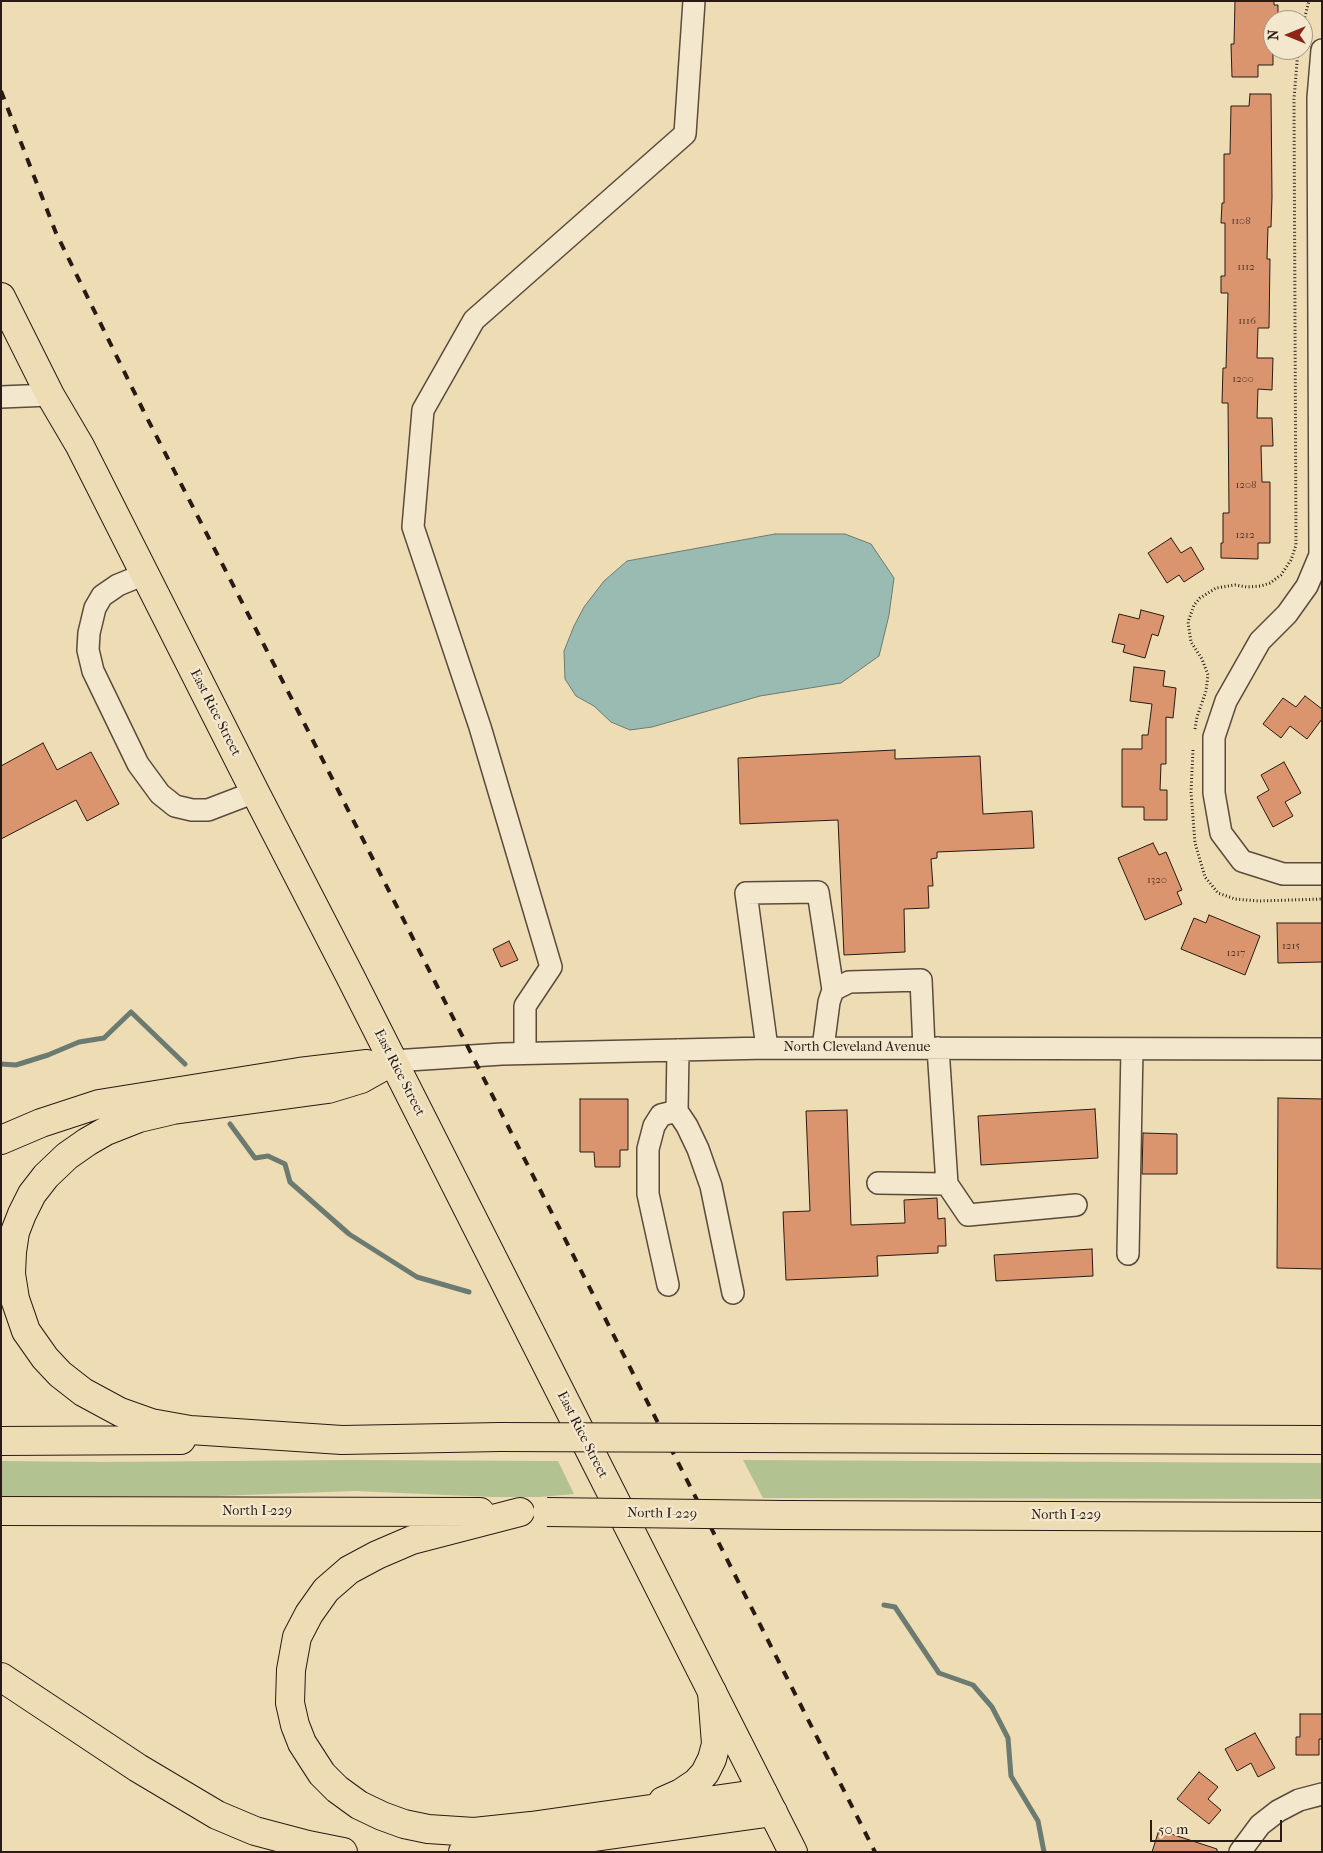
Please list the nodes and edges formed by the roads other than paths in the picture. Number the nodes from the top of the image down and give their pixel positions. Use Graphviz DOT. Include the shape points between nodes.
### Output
graph roads {
  1 [pos="694,1"];
  2 [pos="1322,50"];
  3 [pos="1320,98"];
  4 [pos="1,297"];
  5 [pos="1320,356"];
  6 [pos="50,395"];
  7 [pos="1,397"];
  8 [pos="145,574"];
  9 [pos="1314,589"];
  10 [pos="255,792"];
  11 [pos="1322,874"];
  12 [pos="833,990"];
  13 [pos="767,1048"];
  14 [pos="823,1048"];
  15 [pos="931,1048"];
  16 [pos="1132,1049"];
  17 [pos="1322,1049"];
  18 [pos="678,1050"];
  19 [pos="524,1053"];
  20 [pos="393,1061"];
  21 [pos="677,1111"];
  22 [pos="1,1140"];
  23 [pos="878,1183"];
  24 [pos="947,1184"];
  25 [pos="1076,1206"];
  26 [pos="1128,1254"];
  27 [pos="668,1285"];
  28 [pos="733,1293"];
  29 [pos="342,1440"];
  30 [pos="1322,1440"];
  31 [pos="1,1441"];
  32 [pos="1,1511"];
  33 [pos="520,1512"];
  34 [pos="1322,1517"];
  35 [pos="1,1677"];
  36 [pos="712,1692"];
  37 [pos="1322,1794"];
  38 [pos="768,1802"];
  39 [pos="641,1809"];
  40 [pos="343,1852"];
  41 [pos="463,1852"];
  42 [pos="793,1852"];
  43 [pos="1240,1852"];
  1 -- 19 [label="street" via="685,134 474,320 424,410 414,527 480,727 551,967 524,1006"];
  2 -- 3 [label="street"];
  3 -- 5 [label="street"];
  4 -- 6 [label="main road, East Rice Street"];
  5 -- 9 [label="street" via="1320,555"];
  6 -- 7 [label="street"];
  6 -- 8 [label="main road, East Rice Street" via="80,446"];
  8 -- 10 [label="main road, East Rice Street"];
  8 -- 10 [label="street" via="118,585 102,596 95,608 88,650 93,671 138,764 160,794 175,806 208,810"];
  9 -- 11 [label="street" via="1260,640 1226,701 1214,737 1214,793 1221,834 1242,861 1283,874"];
  10 -- 20 [label="main road, East Rice Street"];
  12 -- 13 [label="street" via="818,892 746,893"];
  12 -- 14 [label="street"];
  12 -- 15 [label="street" via="849,982 921,980"];
  13 -- 14 [label="street, North Cleveland Avenue"];
  13 -- 18 [label="street, North Cleveland Avenue"];
  14 -- 15 [label="street, North Cleveland Avenue"];
  15 -- 16 [label="street, North Cleveland Avenue"];
  15 -- 24 [label="street"];
  16 -- 17 [label="street, North Cleveland Avenue"];
  16 -- 26 [label="street"];
  18 -- 19 [label="street, North Cleveland Avenue"];
  18 -- 21 [label="street"];
  19 -- 20 [label="street, North Cleveland Avenue"];
  20 -- 22 [label="main road" via="289,1073 99,1104"];
  20 -- 29 [label="main road" via="361,1078 328,1089 173,1110 139,1118 106,1131 67,1156 32,1194 15,1232 12,1252 15,1299 26,1331 45,1358 83,1392 120,1412 151,1423 190,1430"];
  20 -- 36 [label="main road, East Rice Street"];
  21 -- 27 [label="street" via="661,1115 654,1126 648,1149 648,1194"];
  21 -- 28 [label="street" via="698,1150 711,1186"];
  23 -- 24 [label="street"];
  24 -- 25 [label="street" via="968,1215"];
  29 -- 30 [label="main road, bridge" via="500,1437"];
  29 -- 31 [label="main road"];
  32 -- 33 [label="main road, North I-229"];
  33 -- 34 [label="main road, North I-229, bridge"];
  33 -- 39 [label="main road" via="412,1540 350,1570 326,1590 297,1637 291,1670 290,1703 302,1743 337,1789 358,1805 404,1824 428,1829 474,1832"];
  35 -- 40 [label="main road" via="138,1768 217,1815 254,1831"];
  36 -- 38 [label="main road, East Rice Street"];
  36 -- 39 [label="main road" via="716,1744 705,1773 681,1793"];
  37 -- 43 [label="street" via="1299,1800 1278,1811 1260,1826"];
  38 -- 39 [label="main road"];
  38 -- 41 [label="main road" via="514,1848"];
  38 -- 42 [label="main road, East Rice Street"];
}
